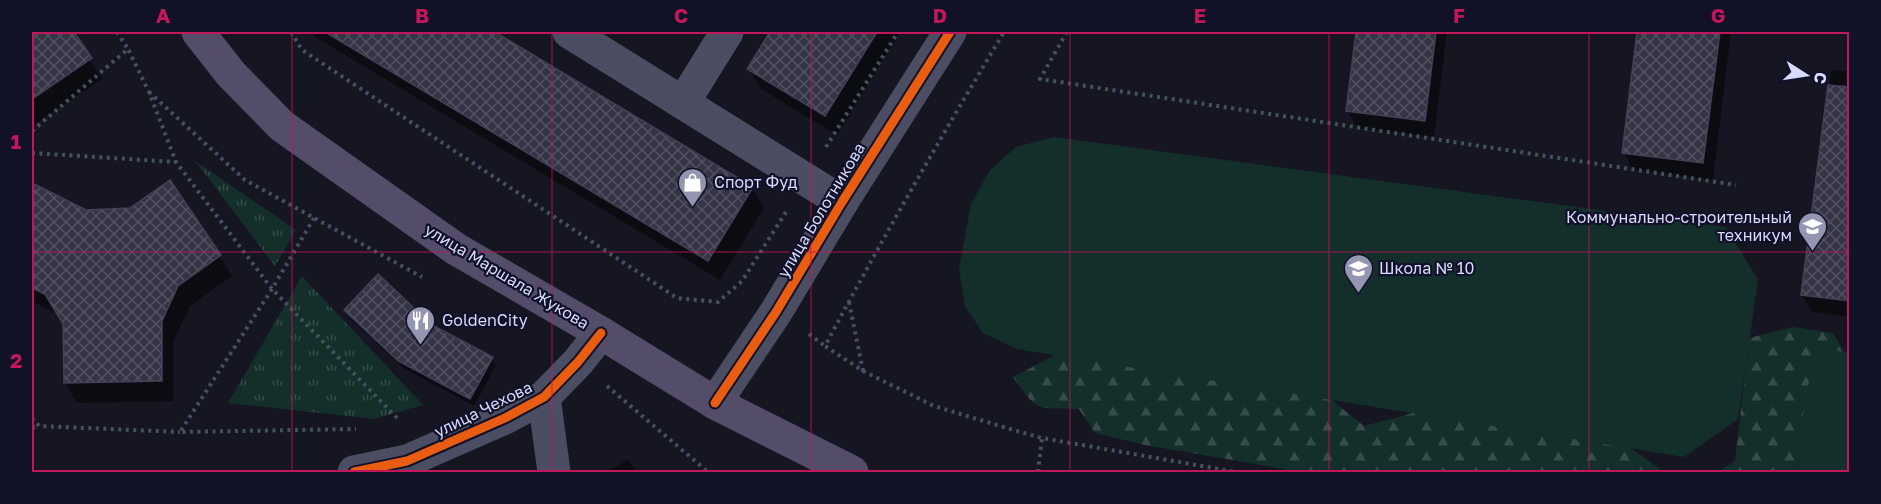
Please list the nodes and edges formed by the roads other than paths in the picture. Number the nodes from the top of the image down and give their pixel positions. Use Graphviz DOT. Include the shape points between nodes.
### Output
graph roads {
  1 [pos="198,32"];
  2 [pos="569,32"];
  3 [pos="727,32"];
  4 [pos="950,32"];
  5 [pos="683,103"];
  6 [pos="842,202"];
  7 [pos="601,333"];
  8 [pos="544,397"];
  9 [pos="715,403"];
  10 [pos="409,467"];
  11 [pos="354,472"];
  12 [pos="554,472"];
  13 [pos="852,472"];
  1 -- 7 [label="main road, улица Маршала Жукова" via="231,74 282,126 456,249"];
  2 -- 5 [label="street"];
  3 -- 5 [label="street"];
  4 -- 6 [label="street, улица Болотникова"];
  5 -- 6 [label="street"];
  6 -- 9 [label="street, улица Болотникова"];
  7 -- 8 [label="street, улица Чехова"];
  7 -- 9 [label="main road, улица Маршала Жукова"];
  8 -- 10 [label="street, улица Чехова"];
  8 -- 12 [label="street"];
  9 -- 13 [label="main road, улица Маршала Жукова"];
  10 -- 11 [label="street, улица Чехова"];
}
